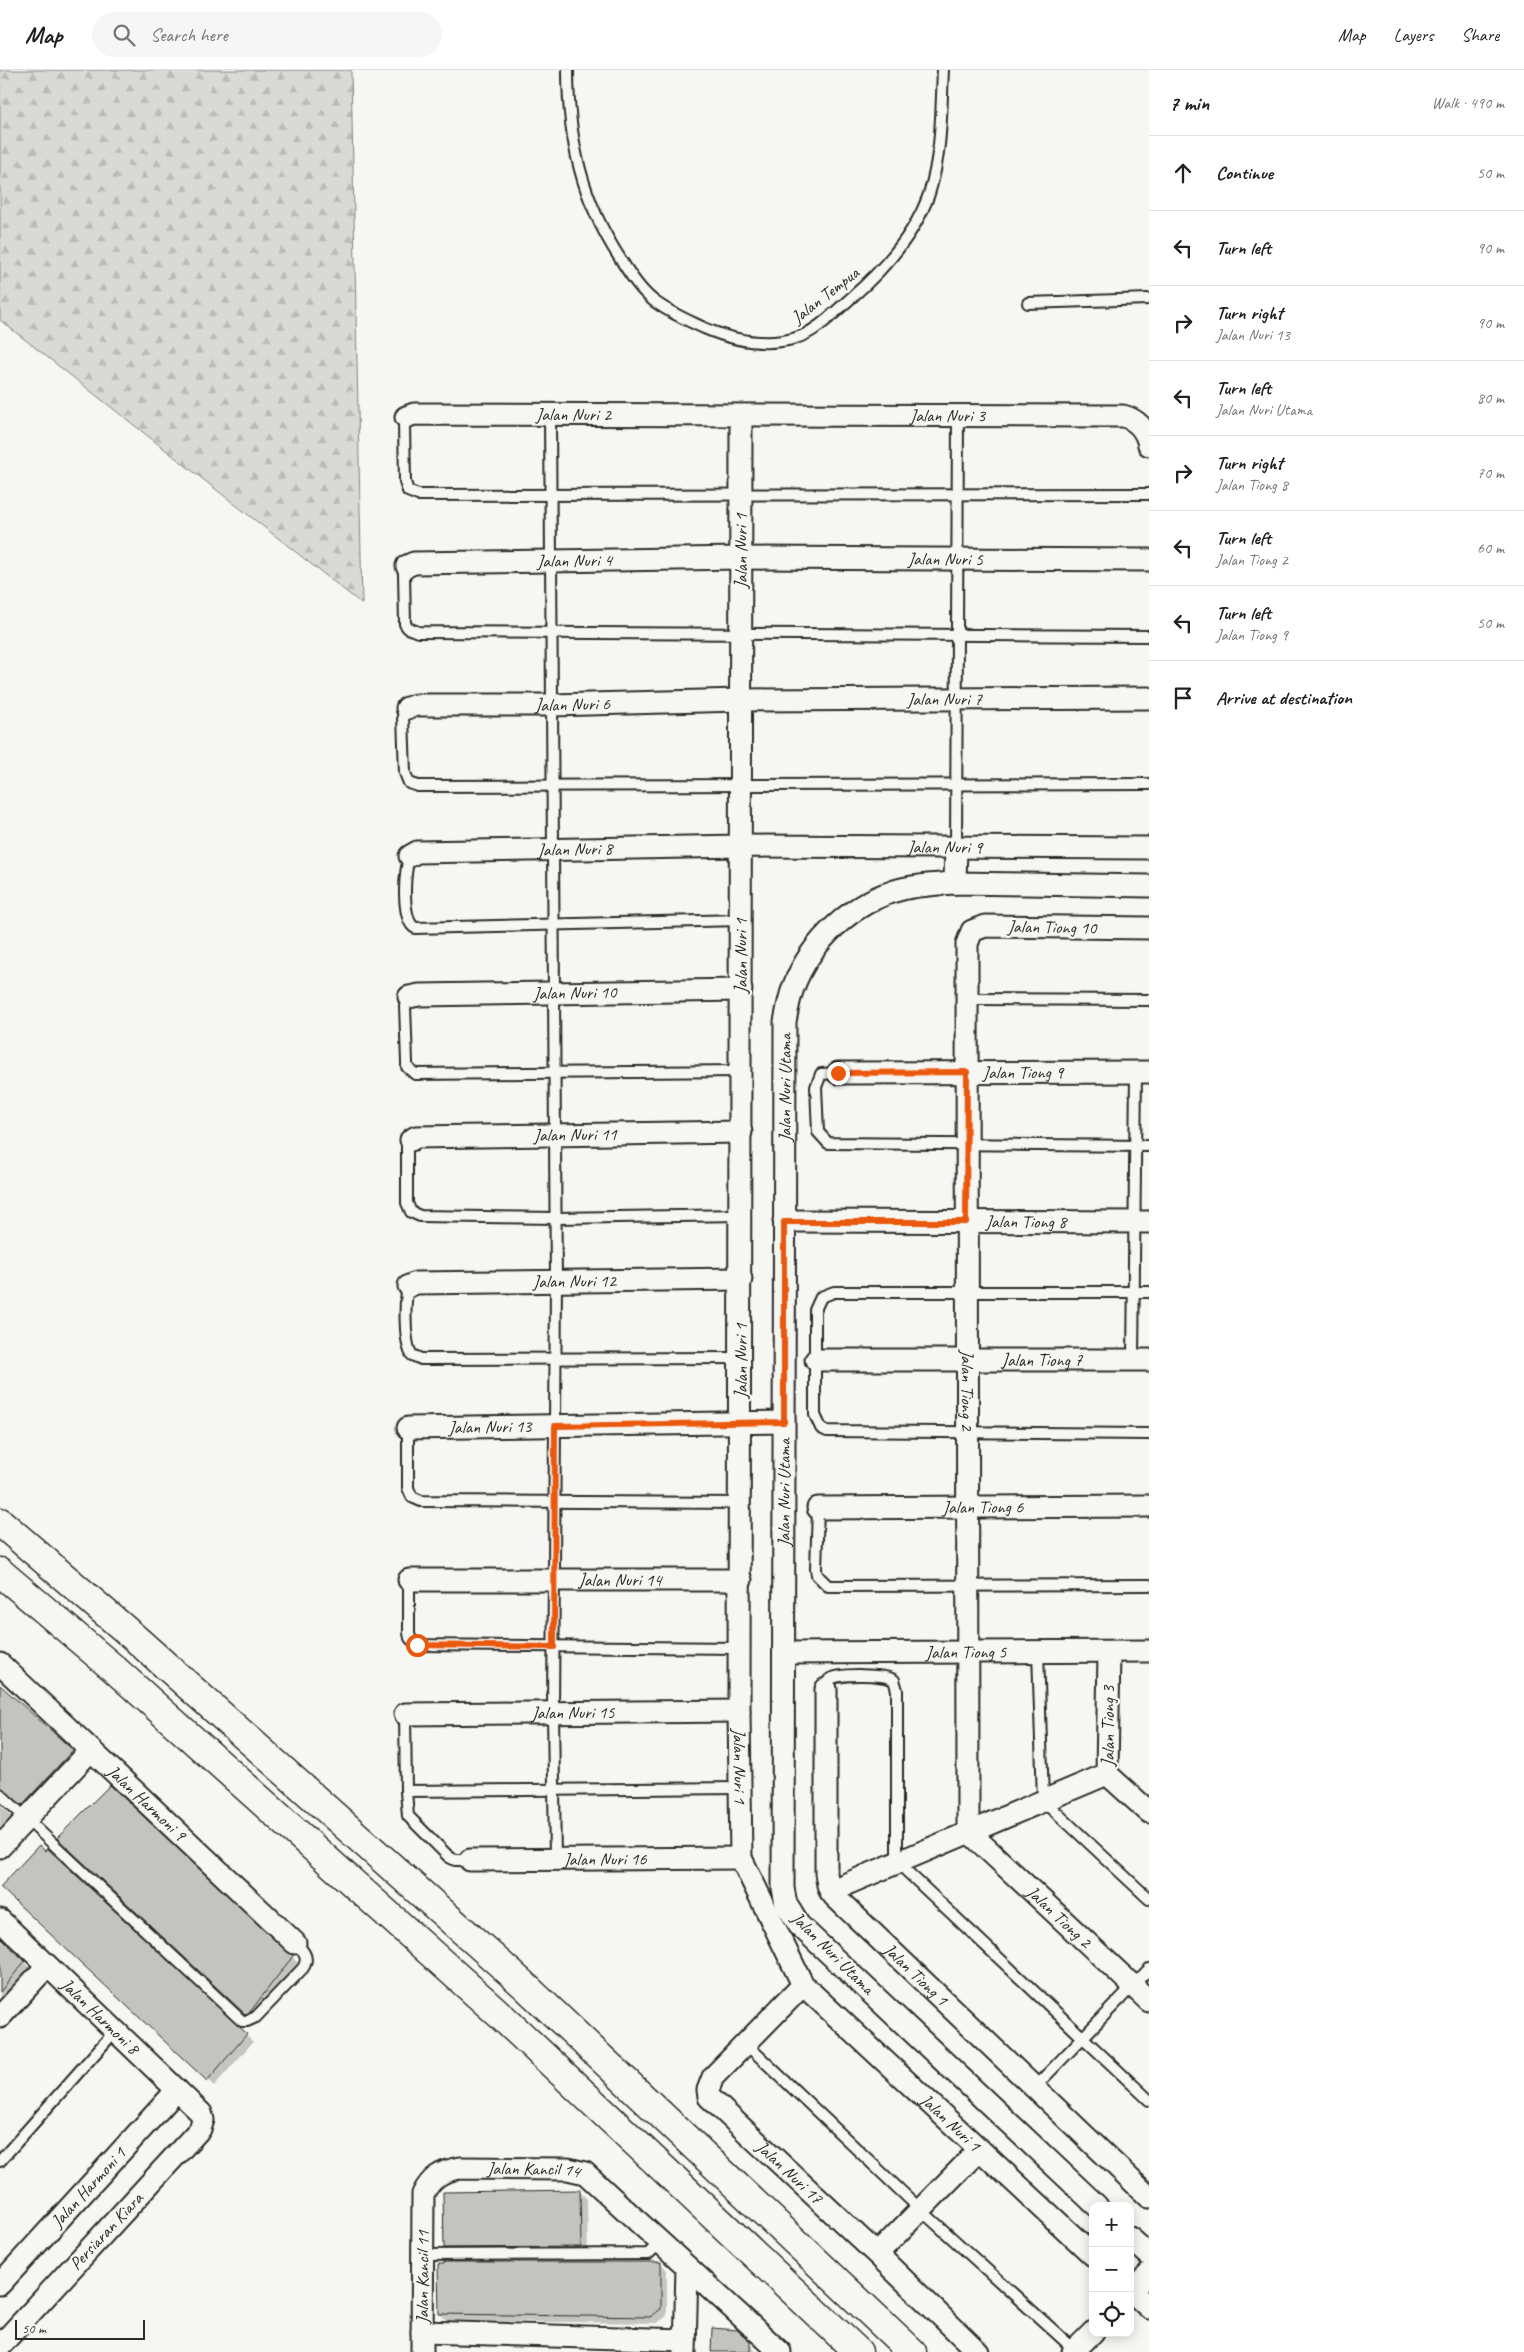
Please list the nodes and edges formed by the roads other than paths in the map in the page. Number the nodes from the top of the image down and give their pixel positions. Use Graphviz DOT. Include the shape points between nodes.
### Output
graph roads {
  1 [pos="568,70"];
  2 [pos="943,70"];
  3 [pos="1149,299"];
  4 [pos="1028,303"];
  5 [pos="550,415"];
  6 [pos="741,416"];
  7 [pos="958,416"];
  8 [pos="406,417"];
  9 [pos="1148,440"];
  10 [pos="740,494"];
  11 [pos="958,494"];
  12 [pos="1149,494"];
  13 [pos="551,495"];
  14 [pos="740,558"];
  15 [pos="957,559"];
  16 [pos="1149,560"];
  17 [pos="551,562"];
  18 [pos="407,566"];
  19 [pos="552,633"];
  20 [pos="740,634"];
  21 [pos="957,634"];
  22 [pos="1149,636"];
  23 [pos="1149,698"];
  24 [pos="956,699"];
  25 [pos="740,700"];
  26 [pos="552,704"];
  27 [pos="407,708"];
  28 [pos="1149,784"];
  29 [pos="956,785"];
  30 [pos="553,786"];
  31 [pos="740,786"];
  32 [pos="740,846"];
  33 [pos="956,847"];
  34 [pos="1149,848"];
  35 [pos="553,850"];
  36 [pos="410,856"];
  37 [pos="955,883"];
  38 [pos="1149,886"];
  39 [pos="740,920"];
  40 [pos="554,925"];
  41 [pos="1149,928"];
  42 [pos="967,947"];
  43 [pos="740,990"];
  44 [pos="554,993"];
  45 [pos="410,997"];
  46 [pos="967,999"];
  47 [pos="1149,1000"];
  48 [pos="740,1071"];
  49 [pos="967,1072"];
  50 [pos="1142,1072"];
  51 [pos="838,1073"];
  52 [pos="555,1074"];
  53 [pos="740,1132"];
  54 [pos="555,1136"];
  55 [pos="411,1140"];
  56 [pos="966,1144"];
  57 [pos="1134,1146"];
  58 [pos="1149,1146"];
  59 [pos="740,1214"];
  60 [pos="556,1218"];
  61 [pos="784,1222"];
  62 [pos="966,1222"];
  63 [pos="1141,1222"];
  64 [pos="740,1278"];
  65 [pos="556,1282"];
  66 [pos="410,1286"];
  67 [pos="967,1291"];
  68 [pos="1133,1292"];
  69 [pos="1149,1292"];
  70 [pos="556,1358"];
  71 [pos="740,1358"];
  72 [pos="816,1360"];
  73 [pos="967,1360"];
  74 [pos="1141,1360"];
  75 [pos="784,1422"];
  76 [pos="740,1423"];
  77 [pos="555,1426"];
  78 [pos="408,1428"];
  79 [pos="967,1433"];
  80 [pos="1149,1434"];
  81 [pos="555,1502"];
  82 [pos="740,1503"];
  83 [pos="968,1506"];
  84 [pos="1149,1506"];
  85 [pos="818,1508"];
  86 [pos="0,1522"];
  87 [pos="0,1572"];
  88 [pos="555,1579"];
  89 [pos="409,1580"];
  90 [pos="740,1580"];
  91 [pos="1149,1585"];
  92 [pos="967,1586"];
  93 [pos="554,1647"];
  94 [pos="740,1648"];
  95 [pos="966,1652"];
  96 [pos="1038,1652"];
  97 [pos="1109,1652"];
  98 [pos="1149,1652"];
  99 [pos="784,1653"];
  100 [pos="0,1664"];
  101 [pos="826,1689"];
  102 [pos="739,1711"];
  103 [pos="552,1712"];
  104 [pos="405,1714"];
  105 [pos="91,1750"];
  106 [pos="1107,1774"];
  107 [pos="740,1788"];
  108 [pos="406,1790"];
  109 [pos="553,1790"];
  110 [pos="0,1794"];
  111 [pos="1043,1800"];
  112 [pos="1149,1812"];
  113 [pos="26,1819"];
  114 [pos="968,1832"];
  115 [pos="0,1846"];
  116 [pos="741,1858"];
  117 [pos="554,1859"];
  118 [pos="470,1860"];
  119 [pos="897,1862"];
  120 [pos="830,1891"];
  121 [pos="1149,1899"];
  122 [pos="0,1920"];
  123 [pos="295,1943"];
  124 [pos="47,1966"];
  125 [pos="1149,1969"];
  126 [pos="803,1985"];
  127 [pos="1132,1986"];
  128 [pos="1149,2001"];
  129 [pos="0,2017"];
  130 [pos="115,2031"];
  131 [pos="1084,2038"];
  132 [pos="745,2043"];
  133 [pos="1034,2088"];
  134 [pos="176,2090"];
  135 [pos="1149,2100"];
  136 [pos="201,2112"];
  137 [pos="979,2150"];
  138 [pos="0,2161"];
  139 [pos="1149,2197"];
  140 [pos="1093,2202"];
  141 [pos="421,2203"];
  142 [pos="921,2210"];
  143 [pos="661,2242"];
  144 [pos="1134,2242"];
  145 [pos="1089,2251"];
  146 [pos="878,2254"];
  147 [pos="422,2255"];
  148 [pos="1149,2255"];
  149 [pos="686,2267"];
  150 [pos="1149,2273"];
  151 [pos="0,2284"];
  152 [pos="1134,2288"];
  153 [pos="1132,2292"];
  154 [pos="1149,2308"];
  155 [pos="1089,2336"];
  156 [pos="422,2342"];
  157 [pos="0,2346"];
  158 [pos="685,2346"];
  159 [pos="773,2349"];
  160 [pos="1075,2351"];
  161 [pos="858,2352"];
  162 [pos="912,2352"];
  163 [pos="978,2352"];
  1 -- 2 [label="lane, Jalan Tempua" via="574,150 585,192 608,241 631,275 654,301 685,319 724,337 766,343 797,338 825,321 882,269 915,226 929,193 940,140"];
  3 -- 4 [label="lane"];
  5 -- 6 [label="street, Jalan Nuri 2"];
  5 -- 8 [label="street, Jalan Nuri 2" via="414,414"];
  5 -- 13 [label="lane"];
  6 -- 7 [label="street, Jalan Nuri 3"];
  6 -- 10 [label="street, Jalan Nuri 1"];
  7 -- 9 [label="street, Jalan Nuri 3" via="1123,416 1136,422"];
  7 -- 11 [label="lane"];
  8 -- 13 [label="lane" via="405,487 412,494"];
  10 -- 11 [label="lane"];
  10 -- 13 [label="lane"];
  10 -- 14 [label="street, Jalan Nuri 1"];
  11 -- 12 [label="lane"];
  11 -- 15 [label="lane"];
  13 -- 17 [label="lane"];
  14 -- 15 [label="street, Jalan Nuri 5"];
  14 -- 17 [label="street, Jalan Nuri 4"];
  14 -- 20 [label="street, Jalan Nuri 1"];
  15 -- 16 [label="street, Jalan Nuri 5"];
  15 -- 21 [label="lane"];
  17 -- 18 [label="street, Jalan Nuri 4" via="414,563"];
  17 -- 19 [label="lane"];
  18 -- 19 [label="lane" via="404,573 405,624 413,631"];
  19 -- 20 [label="lane"];
  19 -- 26 [label="lane"];
  20 -- 21 [label="lane"];
  20 -- 25 [label="street, Jalan Nuri 1"];
  21 -- 22 [label="lane"];
  21 -- 24 [label="lane"];
  23 -- 24 [label="street, Jalan Nuri 7"];
  24 -- 25 [label="street, Jalan Nuri 7"];
  24 -- 29 [label="lane"];
  25 -- 26 [label="street, Jalan Nuri 6"];
  25 -- 31 [label="street, Jalan Nuri 1"];
  26 -- 27 [label="street, Jalan Nuri 6" via="416,704"];
  26 -- 30 [label="lane"];
  27 -- 30 [label="lane" via="403,716 405,774 414,785"];
  28 -- 29 [label="lane"];
  29 -- 31 [label="lane"];
  29 -- 33 [label="lane"];
  30 -- 31 [label="lane"];
  30 -- 35 [label="lane"];
  31 -- 32 [label="street, Jalan Nuri 1"];
  32 -- 33 [label="street, Jalan Nuri 9"];
  32 -- 35 [label="street, Jalan Nuri 8"];
  32 -- 39 [label="street, Jalan Nuri 1"];
  33 -- 34 [label="street, Jalan Nuri 9"];
  33 -- 37 [label="street"];
  35 -- 36 [label="street, Jalan Nuri 8" via="417,852"];
  35 -- 40 [label="lane"];
  36 -- 40 [label="lane" via="405,865 407,916 415,928"];
  37 -- 38 [label="street, Jalan Nuri Utama"];
  37 -- 61 [label="street, Jalan Nuri Utama" via="900,889 875,899 847,916 823,938 806,962 793,989 785,1022"];
  39 -- 40 [label="lane"];
  39 -- 43 [label="street, Jalan Nuri 1"];
  40 -- 44 [label="lane"];
  41 -- 42 [label="street, Jalan Tiong 10" via="985,926 972,931"];
  42 -- 46 [label="street, Jalan Tiong 2"];
  43 -- 44 [label="street, Jalan Nuri 10"];
  43 -- 48 [label="street, Jalan Nuri 1"];
  44 -- 45 [label="street, Jalan Nuri 10"];
  44 -- 52 [label="lane"];
  45 -- 52 [label="lane" via="405,1006 407,1062 415,1074"];
  46 -- 47 [label="lane"];
  46 -- 49 [label="street, Jalan Tiong 2"];
  48 -- 52 [label="lane"];
  48 -- 53 [label="street, Jalan Nuri 1"];
  49 -- 50 [label="street, Jalan Tiong 9"];
  49 -- 51 [label="street, Jalan Tiong 9"];
  49 -- 56 [label="street, Jalan Tiong 2"];
  50 -- 57 [label="lane"];
  51 -- 56 [label="lane" via="822,1074 816,1087 816,1125 828,1143"];
  52 -- 54 [label="lane"];
  53 -- 54 [label="street, Jalan Nuri 11"];
  53 -- 59 [label="street, Jalan Nuri 1"];
  54 -- 55 [label="street, Jalan Nuri 11" via="416,1137"];
  54 -- 60 [label="lane"];
  55 -- 60 [label="lane" via="408,1146 407,1203 415,1215"];
  56 -- 57 [label="lane"];
  56 -- 62 [label="street, Jalan Tiong 2"];
  57 -- 58 [label="lane"];
  57 -- 63 [label="lane"];
  59 -- 60 [label="lane"];
  59 -- 64 [label="street, Jalan Nuri 1"];
  60 -- 65 [label="lane"];
  61 -- 62 [label="street, Jalan Tiong 8"];
  61 -- 75 [label="street, Jalan Nuri Utama"];
  62 -- 63 [label="street, Jalan Tiong 8"];
  62 -- 67 [label="street, Jalan Tiong 2"];
  63 -- 68 [label="lane"];
  64 -- 65 [label="street, Jalan Nuri 12"];
  64 -- 71 [label="street, Jalan Nuri 1"];
  65 -- 66 [label="street, Jalan Nuri 12" via="416,1283"];
  65 -- 70 [label="lane"];
  66 -- 70 [label="lane" via="406,1294 408,1346 416,1358"];
  67 -- 68 [label="lane"];
  67 -- 72 [label="lane" via="827,1293 821,1297 815,1310"];
  67 -- 73 [label="street, Jalan Tiong 2"];
  68 -- 69 [label="lane"];
  68 -- 74 [label="lane"];
  70 -- 71 [label="lane"];
  70 -- 77 [label="lane"];
  71 -- 76 [label="street, Jalan Nuri 1"];
  72 -- 73 [label="street, Jalan Tiong 7"];
  72 -- 79 [label="lane" via="815,1415 821,1428 827,1431"];
  73 -- 74 [label="street, Jalan Tiong 7"];
  73 -- 79 [label="street, Jalan Tiong 2"];
  75 -- 76 [label="street, Jalan Nuri 13"];
  75 -- 99 [label="street, Jalan Nuri Utama"];
  76 -- 77 [label="street, Jalan Nuri 13"];
  76 -- 82 [label="street, Jalan Nuri 1"];
  77 -- 78 [label="street, Jalan Nuri 13"];
  77 -- 81 [label="lane"];
  78 -- 81 [label="lane" via="408,1488 416,1500"];
  79 -- 80 [label="lane"];
  79 -- 83 [label="street, Jalan Tiong 2"];
  81 -- 82 [label="lane"];
  81 -- 88 [label="lane"];
  82 -- 90 [label="street, Jalan Nuri 1"];
  83 -- 84 [label="street, Jalan Tiong 6"];
  83 -- 85 [label="street, Jalan Tiong 6"];
  83 -- 92 [label="street, Jalan Tiong 2"];
  85 -- 92 [label="lane" via="817,1576 828,1586"];
  86 -- 162 [label="main road" via="525,1986"];
  87 -- 161 [label="main road" via="112,1667 499,2014"];
  88 -- 89 [label="street, Jalan Nuri 14"];
  88 -- 90 [label="street, Jalan Nuri 14"];
  88 -- 93 [label="lane"];
  89 -- 93 [label="lane" via="409,1633 417,1645"];
  90 -- 94 [label="street, Jalan Nuri 1"];
  91 -- 92 [label="lane"];
  92 -- 95 [label="street, Jalan Tiong 2"];
  93 -- 94 [label="lane"];
  93 -- 103 [label="lane"];
  94 -- 102 [label="street, Jalan Nuri 1"];
  95 -- 96 [label="street, Jalan Tiong 5"];
  95 -- 99 [label="street, Jalan Tiong 5"];
  95 -- 114 [label="street, Jalan Tiong 2"];
  96 -- 97 [label="street, Jalan Tiong 5"];
  96 -- 111 [label="lane"];
  97 -- 98 [label="street, Jalan Tiong 5"];
  97 -- 106 [label="street, Jalan Tiong 3"];
  99 -- 140 [label="street, Jalan Nuri Utama" via="783,1888 790,1912"];
  100 -- 105 [label="street, Jalan Harmoni 9"];
  101 -- 119 [label="lane" via="829,1680 839,1676 894,1680"];
  101 -- 120 [label="street" via="826,1873"];
  102 -- 103 [label="street, Jalan Nuri 15"];
  102 -- 107 [label="street, Jalan Nuri 1"];
  103 -- 104 [label="street, Jalan Nuri 15"];
  103 -- 109 [label="lane"];
  104 -- 108 [label="lane"];
  105 -- 113 [label="street"];
  105 -- 123 [label="street, Jalan Harmoni 9"];
  106 -- 111 [label="street"];
  106 -- 112 [label="street, Jalan Tiong 3"];
  107 -- 109 [label="lane"];
  107 -- 116 [label="street, Jalan Nuri 1"];
  108 -- 109 [label="lane"];
  108 -- 118 [label="lane" via="410,1819 449,1856 455,1860"];
  109 -- 117 [label="lane"];
  110 -- 113 [label="lane"];
  111 -- 114 [label="street"];
  111 -- 121 [label="lane"];
  113 -- 115 [label="street"];
  113 -- 123 [label="lane" via="242,2020 256,2017 306,1964 305,1954"];
  114 -- 119 [label="street"];
  114 -- 127 [label="street, Jalan Tiong 2"];
  116 -- 117 [label="street, Jalan Nuri 16"];
  116 -- 126 [label="street, Jalan Nuri 1"];
  117 -- 118 [label="street, Jalan Nuri 16"];
  119 -- 120 [label="street"];
  119 -- 131 [label="lane"];
  120 -- 133 [label="street, Jalan Tiong 1"];
  122 -- 124 [label="street, Jalan Harmoni 8"];
  124 -- 129 [label="street"];
  124 -- 130 [label="street, Jalan Harmoni 8"];
  125 -- 127 [label="lane"];
  126 -- 132 [label="street, Jalan Nuri 17"];
  126 -- 137 [label="street, Jalan Nuri 1"];
  127 -- 128 [label="street, Jalan Tiong 2"];
  127 -- 131 [label="lane"];
  130 -- 134 [label="street, Jalan Harmoni 8"];
  130 -- 138 [label="lane"];
  131 -- 133 [label="lane"];
  131 -- 135 [label="lane"];
  132 -- 142 [label="lane"];
  132 -- 146 [label="street, Jalan Nuri 17" via="713,2077 708,2090 710,2097"];
  133 -- 139 [label="street, Jalan Tiong 1"];
  134 -- 136 [label="street, Jalan Harmoni 8"];
  134 -- 151 [label="street, Jalan Harmoni 1"];
  136 -- 157 [label="street, Persiaran Kiara" via="200,2129"];
  137 -- 142 [label="street"];
  137 -- 145 [label="street, Jalan Nuri 1"];
  141 -- 143 [label="street, Jalan Kancil 14" via="428,2184 448,2170 574,2170 594,2179"];
  141 -- 147 [label="street, Jalan Kancil 11"];
  142 -- 146 [label="street"];
  142 -- 160 [label="lane"];
  143 -- 147 [label="lane" via="648,2254"];
  143 -- 149 [label="street, Jalan Kancil 14"];
  144 -- 148 [label="street"];
  146 -- 163 [label="street, Jalan Nuri 17"];
  147 -- 156 [label="street, Jalan Kancil 11"];
  149 -- 158 [label="street"];
  149 -- 159 [label="street, Jalan Kancil 14"];
  150 -- 152 [label="street"];
  153 -- 154 [label="street"];
  155 -- 160 [label="street"];
  156 -- 158 [label="street"];
}
